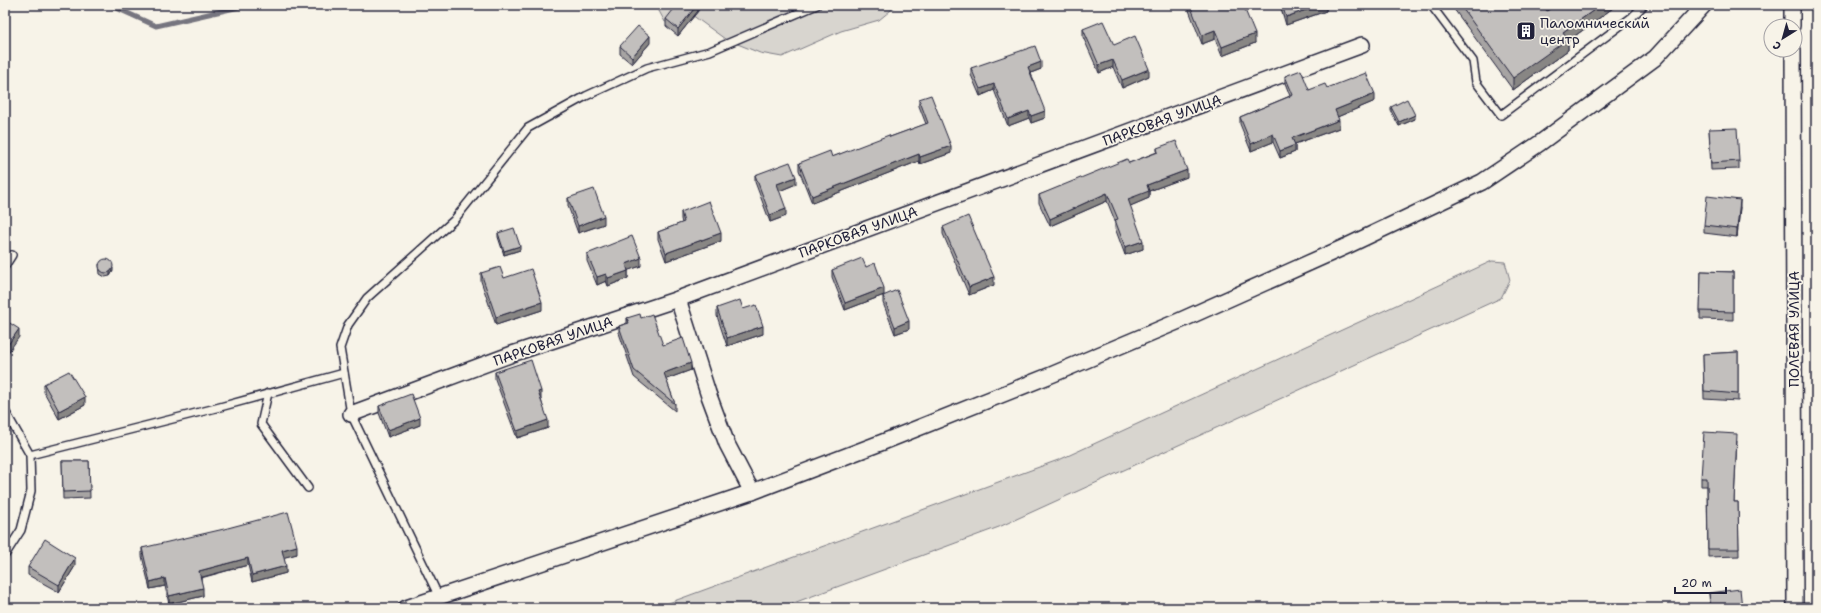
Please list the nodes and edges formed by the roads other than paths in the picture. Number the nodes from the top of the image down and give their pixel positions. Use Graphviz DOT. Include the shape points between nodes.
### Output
graph roads {
  1 [pos="817,5"];
  2 [pos="1431,5"];
  3 [pos="1644,5"];
  4 [pos="1792,5"];
  5 [pos="1702,6"];
  6 [pos="1792,18"];
  7 [pos="1362,45"];
  8 [pos="1793,58"];
  9 [pos="12,255"];
  10 [pos="5,266"];
  11 [pos="678,299"];
  12 [pos="344,372"];
  13 [pos="268,392"];
  14 [pos="5,411"];
  15 [pos="351,414"];
  16 [pos="30,455"];
  17 [pos="308,488"];
  18 [pos="752,492"];
  19 [pos="5,555"];
  20 [pos="439,597"];
  21 [pos="406,608"];
  22 [pos="1795,608"];
  1 -- 12 [label="lane" via="710,51 647,68 586,96 528,128 454,220 367,298 355,313 340,348"];
  2 -- 3 [label="lane" via="1473,61 1476,82 1501,115 1632,17"];
  4 -- 6 [label="street"];
  5 -- 18 [label="street" via="1655,58 1540,143 1482,182 1179,321 1051,375"];
  7 -- 11 [label="street, ПАРКОВАЯ УЛИЦА"];
  8 -- 22 [label="street, ПОЛЕВАЯ УЛИЦА"];
  9 -- 10 [label="lane"];
  11 -- 15 [label="street, ПАРКОВАЯ УЛИЦА" via="515,353"];
  11 -- 18 [label="street" via="713,408 727,444"];
  12 -- 13 [label="lane"];
  12 -- 15 [label="lane"];
  13 -- 16 [label="lane"];
  13 -- 17 [label="lane" via="261,424"];
  14 -- 16 [label="lane"];
  15 -- 20 [label="lane"];
  16 -- 19 [label="lane" via="31,491 21,530"];
  18 -- 20 [label="street"];
  20 -- 21 [label="street"];
}
